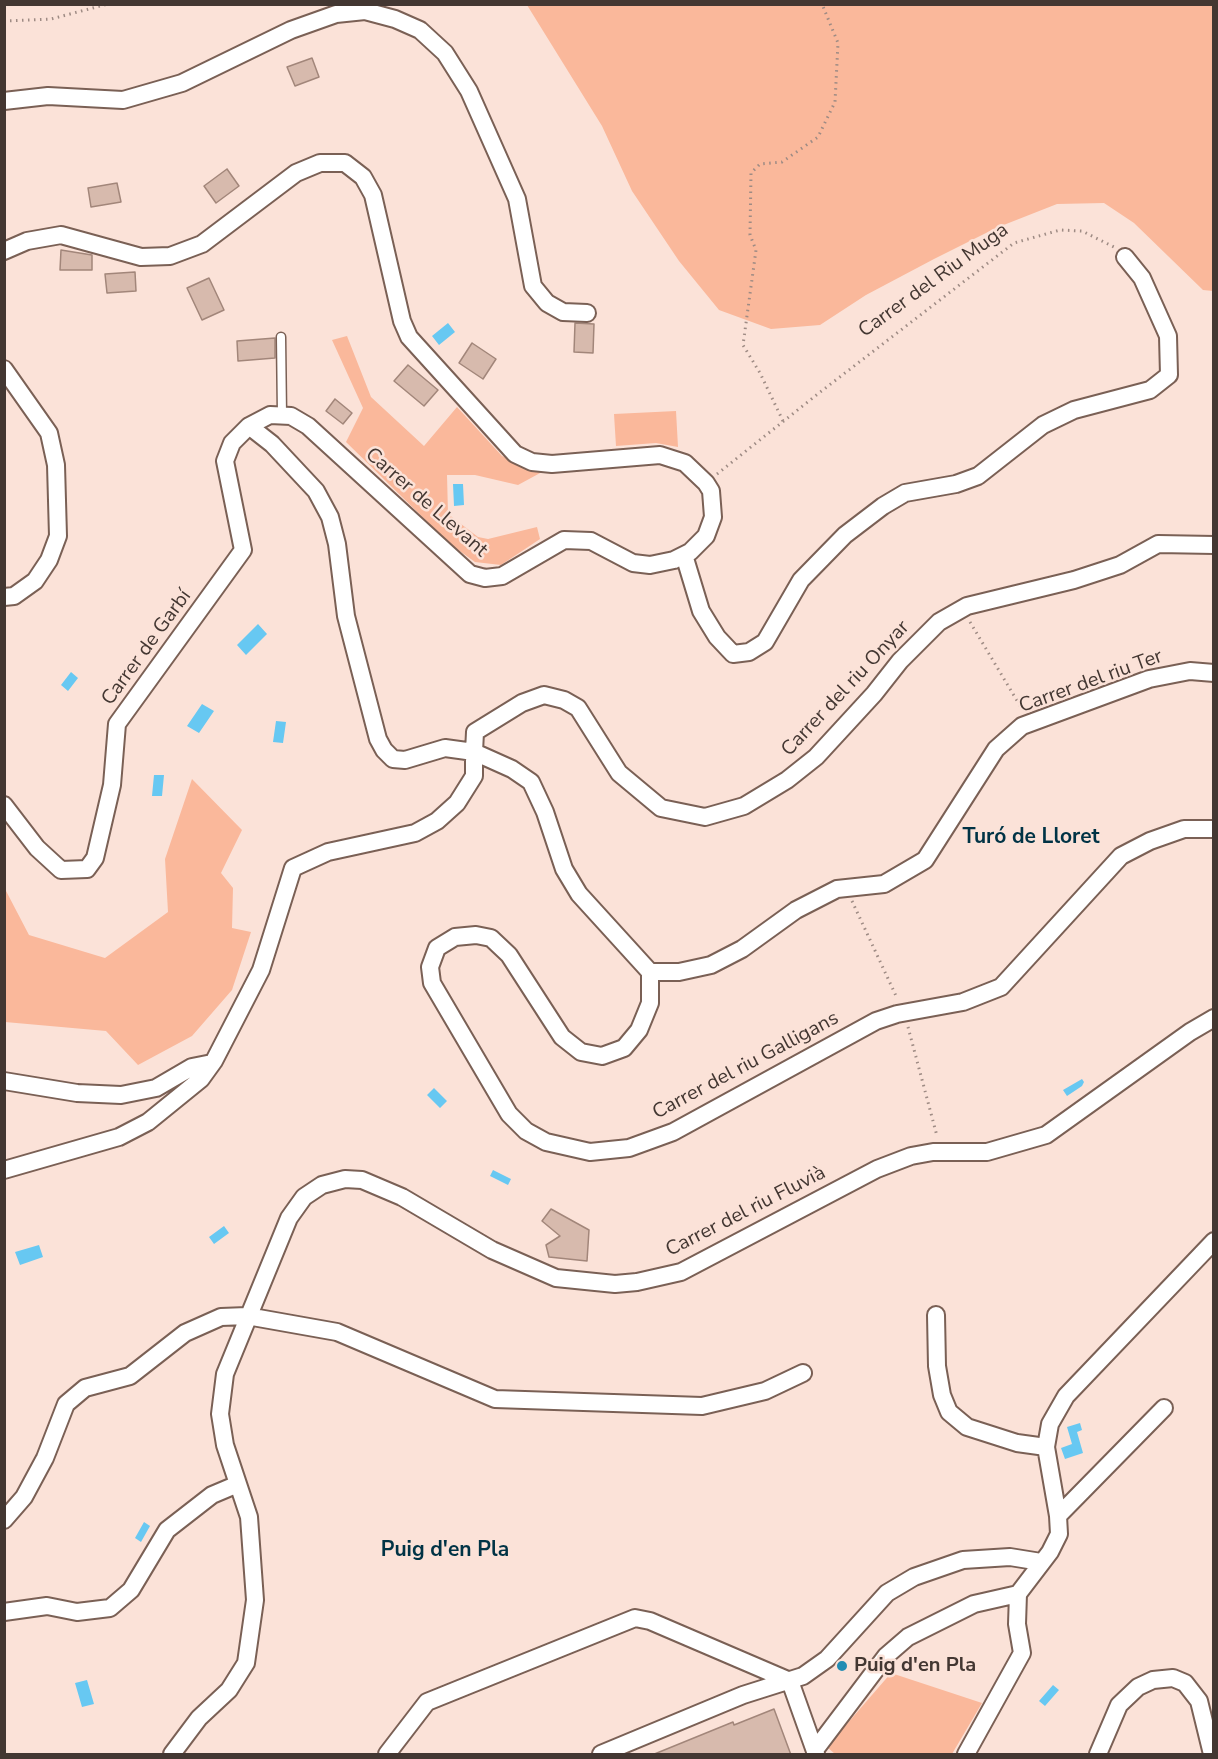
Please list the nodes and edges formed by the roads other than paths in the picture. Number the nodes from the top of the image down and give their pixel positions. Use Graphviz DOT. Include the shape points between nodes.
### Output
graph roads {
  1 [pos="4,101"];
  2 [pos="4,251"];
  3 [pos="1125,257"];
  4 [pos="586,313"];
  5 [pos="281,337"];
  6 [pos="4,369"];
  7 [pos="282,415"];
  8 [pos="249,426"];
  9 [pos="1214,545"];
  10 [pos="684,555"];
  11 [pos="4,597"];
  12 [pos="1214,673"];
  13 [pos="474,752"];
  14 [pos="4,805"];
  15 [pos="1214,829"];
  16 [pos="650,972"];
  17 [pos="1214,1018"];
  18 [pos="212,1063"];
  19 [pos="4,1082"];
  20 [pos="4,1170"];
  21 [pos="1214,1241"];
  22 [pos="936,1315"];
  23 [pos="247,1316"];
  24 [pos="803,1373"];
  25 [pos="1164,1407"];
  26 [pos="1046,1447"];
  27 [pos="238,1484"];
  28 [pos="1058,1516"];
  29 [pos="4,1520"];
  30 [pos="1041,1563"];
  31 [pos="1018,1594"];
  32 [pos="4,1612"];
  33 [pos="790,1681"];
  34 [pos="815,1752"];
  35 [pos="172,1755"];
  36 [pos="387,1755"];
  37 [pos="601,1755"];
  38 [pos="966,1755"];
  39 [pos="1098,1755"];
  40 [pos="1212,1755"];
  1 -- 4 [label="street" via="48,96 123,100 182,83 291,30 336,14 365,11 395,19 420,30 445,52 469,92 517,199 533,286 547,303 563,312"];
  2 -- 10 [label="street, Carrer de Llevant" via="27,241 61,235 141,257 170,256 202,244 296,173 320,163 345,163 363,177 373,195 409,337 515,454 532,462 552,464 660,455 686,463 711,491 712,517 706,536"];
  3 -- 10 [label="street" via="1142,278 1168,336 1169,375 1150,390 1074,410 1043,425 978,476 905,493 884,506 845,535 801,580 765,642 749,652 733,654 717,637 701,611"];
  5 -- 7 [label="lane"];
  6 -- 11 [label="street" via="49,433 56,465 58,536 35,581 14,596"];
  7 -- 8 [label="street" via="270,415"];
  7 -- 10 [label="street, Carrer de Llevant" via="308,426 470,574 485,578 502,576 564,540 591,541 641,564"];
  8 -- 13 [label="street" via="272,444 316,492 330,517 346,616 384,750 393,759 445,748"];
  8 -- 14 [label="street, Carrer de Garbí" via="232,443 225,461 243,550 117,724 111,785 95,858 87,869 61,870 37,848"];
  9 -- 13 [label="street, Carrer del riu Onyar" via="1158,544 1120,565 963,609 939,622 915,645 808,763 787,780 744,806 705,817 661,808 619,773 578,708 564,700 544,695 522,703 475,732"];
  12 -- 16 [label="street, Carrer del riu Ter" via="1190,671 1149,679 1022,726 996,749 925,860 884,884 837,889 796,910 742,949 711,965 679,972"];
  13 -- 16 [label="street" via="512,768 531,782 564,869 579,894"];
  13 -- 18 [label="street" via="474,776 457,803 437,821 415,833 328,852 293,868 261,970"];
  15 -- 16 [label="street, Carrer del riu Galligans" via="1184,829 1121,856 1001,987 963,1002 876,1021 673,1132 629,1148 590,1152 546,1142 526,1131 509,1114 432,983 430,967 437,948 455,937 491,938 509,955 562,1037 581,1052 602,1056 624,1048 639,1030 650,1003"];
  17 -- 23 [label="street, Carrer del riu Fluvià" via="1046,1136 987,1152 911,1156 877,1169 681,1272 615,1284 556,1278 492,1250 377,1184 345,1179 322,1185 304,1197 289,1218"];
  18 -- 19 [label="street" via="192,1067 156,1088 121,1095"];
  18 -- 20 [label="street" via="201,1079 177,1099 148,1122 119,1137"];
  21 -- 26 [label="street" via="1066,1396 1050,1424"];
  22 -- 26 [label="street" via="937,1366 949,1412 967,1427 1017,1443"];
  23 -- 24 [label="street" via="337,1332 495,1399 702,1406 765,1391"];
  23 -- 27 [label="street, Carrer del riu Fluvià" via="225,1374 220,1414"];
  23 -- 29 [label="street" via="221,1317 185,1334 130,1376 85,1389 66,1404 45,1458 24,1497"];
  25 -- 28 [label="street"];
  26 -- 28 [label="street"];
  27 -- 32 [label="street" via="212,1495 167,1530 131,1590 110,1608 77,1612 47,1605"];
  27 -- 35 [label="street, Carrer del riu Fluvià" via="249,1517 255,1600 246,1663 229,1690 199,1718"];
  28 -- 30 [label="street" via="1059,1534"];
  30 -- 31 [label="street"];
  30 -- 33 [label="street" via="1010,1557 963,1560 914,1577 875,1604 827,1659"];
  31 -- 34 [label="street" via="974,1604 908,1637 885,1656"];
  31 -- 38 [label="street" via="1017,1624 1022,1653"];
  33 -- 34 [label="street"];
  33 -- 36 [label="street" via="661,1625 635,1618 427,1702"];
  33 -- 37 [label="street" via="743,1695"];
  39 -- 40 [label="street" via="1119,1705 1138,1687 1153,1680 1173,1678 1185,1683 1199,1701"];
}
